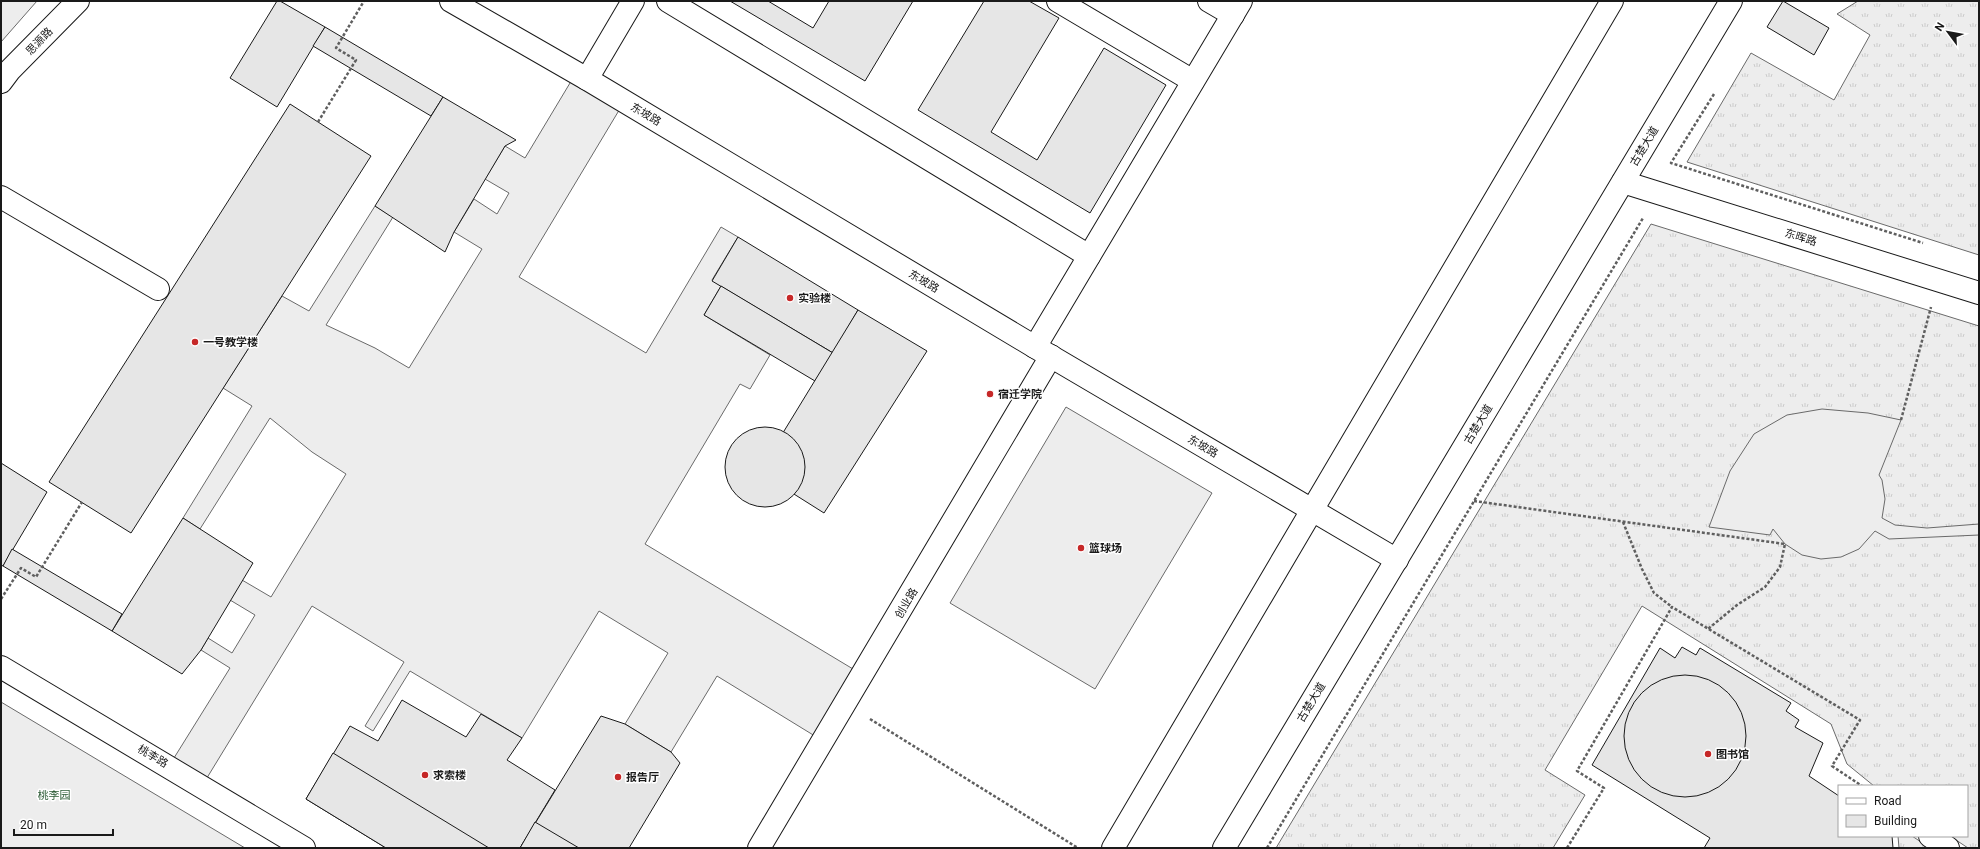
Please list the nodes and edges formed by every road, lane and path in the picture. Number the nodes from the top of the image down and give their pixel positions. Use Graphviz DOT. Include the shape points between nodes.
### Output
graph roads {
  1 [pos="78,1"];
  2 [pos="364,1"];
  3 [pos="451,1"];
  4 [pos="634,1"];
  5 [pos="668,1"];
  6 [pos="1058,1"];
  7 [pos="1209,1"];
  8 [pos="1612,1"];
  9 [pos="1731,1"];
  10 [pos="1237,8"];
  11 [pos="587,79"];
  12 [pos="1193,81"];
  13 [pos="1,82"];
  14 [pos="1714,94"];
  15 [pos="318,122"];
  16 [pos="1623,182"];
  17 [pos="1,197"];
  18 [pos="1647,212"];
  19 [pos="1928,245"];
  20 [pos="1089,256"];
  21 [pos="158,289"];
  22 [pos="1979,293"];
  23 [pos="1933,301"];
  24 [pos="1043,352"];
  25 [pos="1901,420"];
  26 [pos="1474,501"];
  27 [pos="82,502"];
  28 [pos="1312,510"];
  29 [pos="1624,522"];
  30 [pos="1397,560"];
  31 [pos="1,599"];
  32 [pos="1672,607"];
  33 [pos="1708,629"];
  34 [pos="1,667"];
  35 [pos="845,704"];
  36 [pos="1860,785"];
  37 [pos="1932,837"];
  38 [pos="304,848"];
  39 [pos="759,848"];
  40 [pos="1078,848"];
  41 [pos="1113,848"];
  42 [pos="1224,848"];
  43 [pos="1267,848"];
  44 [pos="1567,848"];
  45 [pos="1948,848"];
  1 -- 13 [label="lane, 思源路"];
  2 -- 15 [label="path" via="336,48 356,60"];
  3 -- 11 [label="lane, 东坡路"];
  4 -- 11 [label="lane"];
  5 -- 20 [label="lane"];
  6 -- 12 [label="lane"];
  7 -- 10 [label="lane"];
  8 -- 28 [label="lane"];
  9 -- 16 [label="lane, 古楚大道"];
  10 -- 12 [label="lane, 创业路"];
  11 -- 24 [label="lane, 东坡路"];
  12 -- 20 [label="lane, 创业路"];
  14 -- 19 [label="path" via="1671,163"];
  16 -- 22 [label="lane, 东晖路"];
  16 -- 30 [label="lane, 古楚大道"];
  17 -- 21 [label="lane"];
  18 -- 26 [label="path"];
  20 -- 24 [label="lane, 创业路"];
  23 -- 25 [label="path"];
  24 -- 28 [label="lane, 东坡路"];
  24 -- 35 [label="lane, 创业路"];
  26 -- 29 [label="path"];
  26 -- 43 [label="path"];
  27 -- 31 [label="path" via="36,577 21,568"];
  28 -- 30 [label="lane, 东坡路"];
  28 -- 41 [label="lane"];
  29 -- 32 [label="path" via="1654,593"];
  29 -- 33 [label="path" via="1785,544 1780,567 1765,587"];
  30 -- 42 [label="lane, 古楚大道"];
  32 -- 33 [label="path"];
  32 -- 44 [label="path" via="1577,772 1604,788"];
  33 -- 36 [label="path" via="1860,720 1832,766"];
  34 -- 38 [label="lane, 桃李路"];
  35 -- 39 [label="lane, 创业路"];
  35 -- 40 [label="path"];
  37 -- 45 [label="lane"];
}
